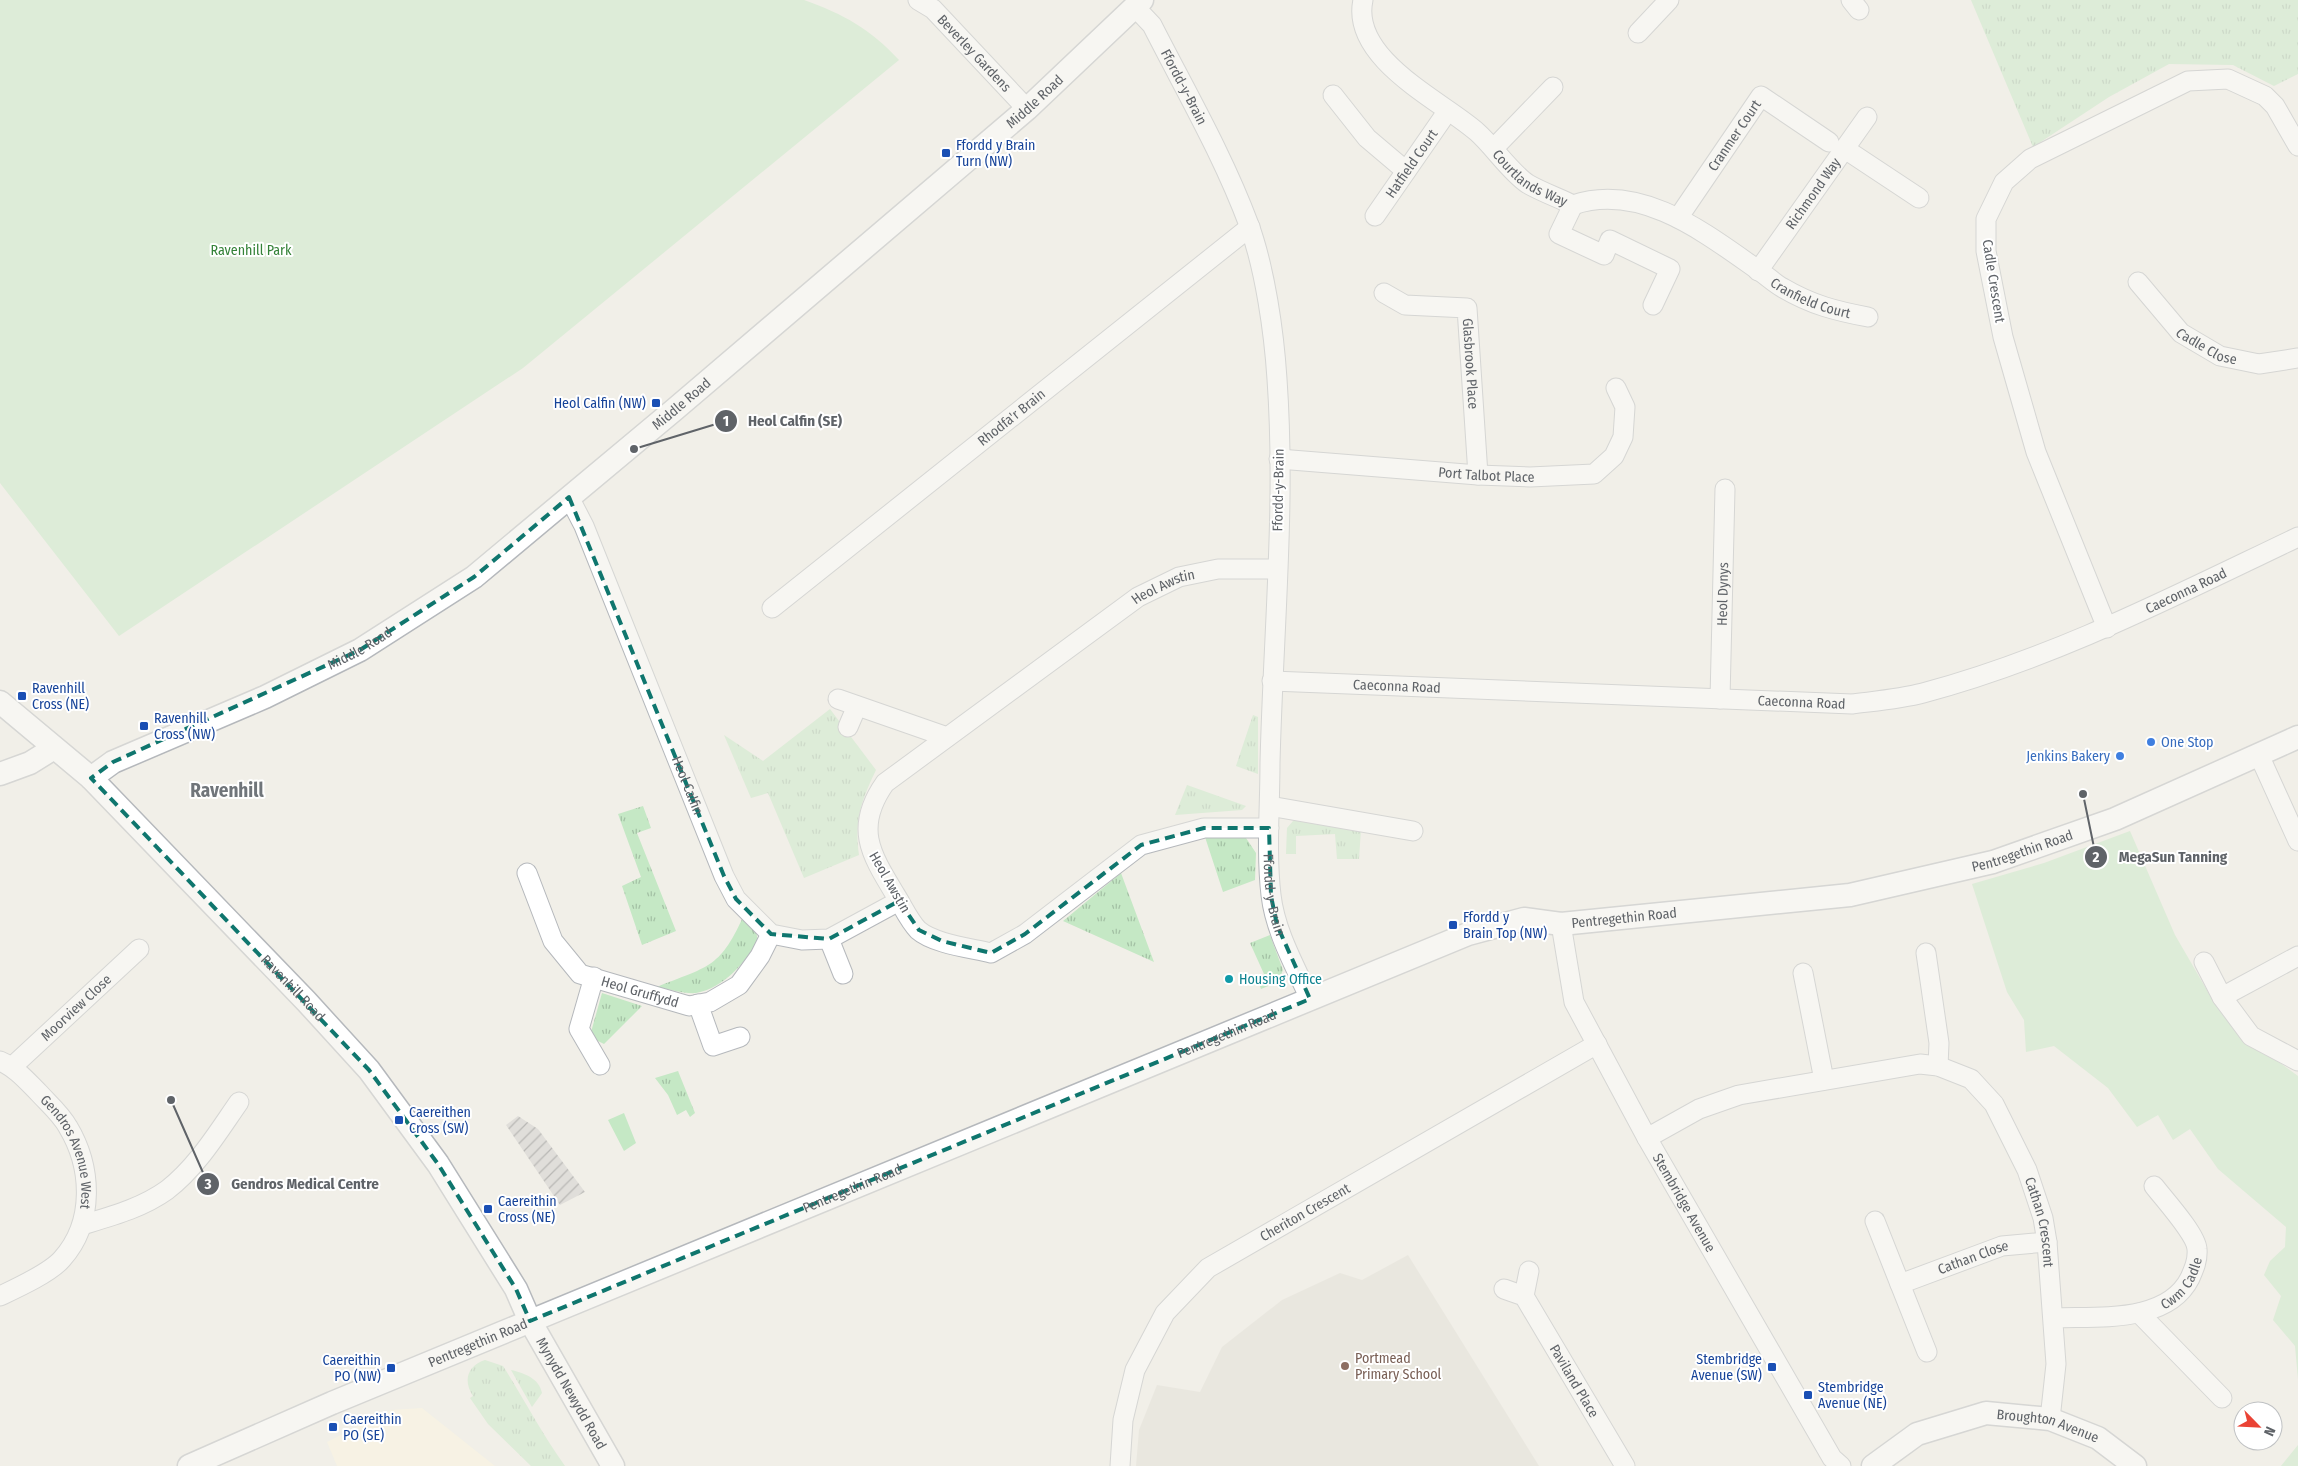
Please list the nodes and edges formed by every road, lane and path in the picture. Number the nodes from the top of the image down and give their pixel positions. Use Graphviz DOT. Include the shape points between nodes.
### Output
graph roads {
  1 [pos="918,0"];
  2 [pos="1363,0"];
  3 [pos="1669,0"];
  4 [pos="1138,3"];
  5 [pos="1638,33"];
  6 [pos="1553,87"];
  7 [pos="1333,95"];
  8 [pos="1026,109"];
  9 [pos="1447,112"];
  10 [pos="1867,117"];
  11 [pos="1837,146"];
  12 [pos="2298,146"];
  13 [pos="1494,148"];
  14 [pos="1406,171"];
  15 [pos="1919,198"];
  16 [pos="1573,205"];
  17 [pos="1375,216"];
  18 [pos="1678,218"];
  19 [pos="1250,227"];
  20 [pos="1758,270"];
  21 [pos="2138,282"];
  22 [pos="1384,293"];
  23 [pos="1653,305"];
  24 [pos="1868,317"];
  25 [pos="2298,358"];
  26 [pos="1616,388"];
  27 [pos="1280,459"];
  28 [pos="1478,475"];
  29 [pos="1725,489"];
  30 [pos="569,497"];
  31 [pos="2298,537"];
  32 [pos="1277,569"];
  33 [pos="772,608"];
  34 [pos="2107,628"];
  35 [pos="1272,681"];
  36 [pos="838,699"];
  37 [pos="1720,699"];
  38 [pos="0,702"];
  39 [pos="857,706"];
  40 [pos="848,727"];
  41 [pos="947,736"];
  42 [pos="2298,737"];
  43 [pos="54,748"];
  44 [pos="2259,755"];
  45 [pos="0,774"];
  46 [pos="91,778"];
  47 [pos="1270,806"];
  48 [pos="1269,828"];
  49 [pos="1414,831"];
  50 [pos="2298,841"];
  51 [pos="527,873"];
  52 [pos="899,901"];
  53 [pos="1561,924"];
  54 [pos="771,934"];
  55 [pos="829,939"];
  56 [pos="140,950"];
  57 [pos="1926,953"];
  58 [pos="2298,956"];
  59 [pos="2204,962"];
  60 [pos="1803,973"];
  61 [pos="843,974"];
  62 [pos="594,976"];
  63 [pos="2222,997"];
  64 [pos="1310,999"];
  65 [pos="698,1004"];
  66 [pos="740,1037"];
  67 [pos="1598,1044"];
  68 [pos="2298,1061"];
  69 [pos="6,1064"];
  70 [pos="600,1065"];
  71 [pos="1938,1066"];
  72 [pos="1824,1080"];
  73 [pos="239,1102"];
  74 [pos="1647,1138"];
  75 [pos="2154,1186"];
  76 [pos="1875,1221"];
  77 [pos="82,1225"];
  78 [pos="2047,1242"];
  79 [pos="1529,1271"];
  80 [pos="1900,1284"];
  81 [pos="1504,1289"];
  82 [pos="0,1296"];
  83 [pos="1524,1296"];
  84 [pos="2138,1313"];
  85 [pos="2054,1318"];
  86 [pos="530,1321"];
  87 [pos="1927,1352"];
  88 [pos="2222,1398"];
  89 [pos="2050,1419"];
  90 [pos="189,1466"];
  91 [pos="613,1466"];
  92 [pos="1120,1466"];
  93 [pos="1625,1466"];
  94 [pos="1841,1466"];
  95 [pos="1873,1466"];
  96 [pos="2135,1466"];
  1 -- 8 [label="street, Beverley Gardens" via="933,10"];
  2 -- 9 [label="street, Courtlands Way" via="1360,10 1368,36 1384,60"];
  3 -- 5 [label="street"];
  4 -- 8 [label="street, Middle Road"];
  4 -- 19 [label="street, Ffordd-y-Brain" via="1152,24 1216,150"];
  6 -- 13 [label="street"];
  7 -- 14 [label="street" via="1367,138"];
  8 -- 30 [label="street, Middle Road"];
  9 -- 13 [label="street, Courtlands Way" via="1476,131"];
  9 -- 14 [label="street, Hatfield Court"];
  10 -- 11 [label="street, Richmond Way"];
  11 -- 15 [label="street"];
  11 -- 18 [label="street, Cranmer Court" via="1761,96"];
  11 -- 20 [label="street, Richmond Way"];
  12 -- 34 [label="street, Cadle Crescent" via="2275,106 2265,96 2228,79 2188,81 2030,159 2004,182 1986,219 1986,251 2003,338 2036,452"];
  13 -- 16 [label="street, Courtlands Way" via="1527,183"];
  14 -- 17 [label="street, Hatfield Court"];
  16 -- 18 [label="street, Courtlands Way" via="1592,199 1625,200 1654,207"];
  16 -- 23 [label="street" via="1559,234 1604,255 1610,240 1670,269"];
  18 -- 20 [label="street, Courtlands Way"];
  19 -- 27 [label="street, Ffordd-y-Brain" via="1273,342"];
  19 -- 33 [label="street, Rhodfa'r Brain"];
  20 -- 24 [label="street, Cranfield Court" via="1781,288 1808,302 1828,310"];
  21 -- 25 [label="street, Cadle Close" via="2180,332 2220,356 2259,364"];
  22 -- 28 [label="street, Glasbrook Place" via="1405,304 1467,308"];
  26 -- 28 [label="street, Port Talbot Place" via="1625,407 1623,437 1614,456 1594,474"];
  27 -- 28 [label="street, Port Talbot Place"];
  27 -- 32 [label="street, Ffordd-y-Brain"];
  29 -- 37 [label="street, Heol Dynys"];
  30 -- 46 [label="street, Middle Road" via="474,577 360,650 265,697 113,762"];
  30 -- 54 [label="street, Heol Calfin" via="584,526 724,876 736,899"];
  31 -- 34 [label="street, Caeconna Road"];
  32 -- 35 [label="street, Ffordd-y-Brain"];
  32 -- 41 [label="street, Heol Awstin" via="1218,569 1179,577 1138,597"];
  34 -- 37 [label="street, Caeconna Road" via="2008,667 1922,693 1852,704"];
  35 -- 37 [label="street, Caeconna Road"];
  35 -- 47 [label="street, Ffordd-y-Brain"];
  36 -- 39 [label="street"];
  38 -- 43 [label="street, Ravenhill Road"];
  39 -- 40 [label="street"];
  39 -- 41 [label="street"];
  41 -- 52 [label="street, Heol Awstin" via="885,783 873,800 866,827 871,850"];
  42 -- 44 [label="street, Pentregethin Road"];
  43 -- 45 [label="street" via="30,763"];
  43 -- 46 [label="street, Ravenhill Road"];
  44 -- 50 [label="street"];
  44 -- 53 [label="street, Pentregethin Road" via="2115,819 1993,862 1850,895"];
  46 -- 86 [label="street, Ravenhill Road" via="306,1001 368,1070 438,1164 516,1289"];
  47 -- 48 [label="street, Ffordd-y-Brain"];
  47 -- 49 [label="street"];
  48 -- 52 [label="street, Heol Awstin" via="1204,828 1141,845 1025,934 991,953 942,942 918,930"];
  48 -- 64 [label="street, Ffordd-y-Brain" via="1271,896 1277,925"];
  51 -- 62 [label="street, Heol Gruffydd" via="553,940 580,974"];
  52 -- 55 [label="street"];
  53 -- 64 [label="street, Pentregethin Road" via="1524,919 1468,934"];
  53 -- 67 [label="street, Stembridge Avenue" via="1574,1002"];
  54 -- 55 [label="street" via="802,940"];
  54 -- 65 [label="street, Heol Gruffydd" via="760,956 738,985 710,1002"];
  55 -- 61 [label="street"];
  56 -- 69 [label="street, Moorview Close"];
  57 -- 71 [label="street" via="1939,1043"];
  58 -- 63 [label="street"];
  59 -- 63 [label="street"];
  60 -- 72 [label="street"];
  62 -- 65 [label="street, Heol Gruffydd" via="689,1006"];
  62 -- 70 [label="street, Heol Gruffydd" via="579,1028"];
  63 -- 68 [label="street" via="2251,1036"];
  64 -- 86 [label="street, Pentregethin Road"];
  65 -- 66 [label="street" via="713,1046"];
  67 -- 74 [label="street, Stembridge Avenue"];
  67 -- 92 [label="street, Cheriton Crescent" via="1208,1268 1165,1313 1135,1370 1123,1420"];
  69 -- 77 [label="street, Gendros Avenue West" via="68,1125 84,1159 87,1191"];
  71 -- 72 [label="street, Cathan Crescent" via="1920,1064"];
  71 -- 78 [label="street, Cathan Crescent" via="1971,1078 1994,1104 2027,1170 2043,1218"];
  72 -- 74 [label="street, Cathan Crescent" via="1739,1095 1699,1109"];
  73 -- 77 [label="street" via="199,1158 167,1190 127,1212"];
  74 -- 94 [label="street, Stembridge Avenue" via="1832,1458"];
  75 -- 84 [label="street, Cwm Cadle" via="2182,1221 2197,1248 2196,1267 2184,1289 2157,1309"];
  76 -- 80 [label="street"];
  77 -- 82 [label="street, Gendros Avenue West" via="62,1260"];
  78 -- 80 [label="street, Cathan Close" via="2002,1246"];
  78 -- 85 [label="street, Cathan Crescent"];
  79 -- 83 [label="street"];
  80 -- 87 [label="street"];
  81 -- 83 [label="street"];
  83 -- 93 [label="street, Paviland Place"];
  84 -- 85 [label="street, Cwm Cadle"];
  84 -- 88 [label="street, Cwm Cadle"];
  85 -- 89 [label="street, Cathan Crescent" via="2056,1364"];
  86 -- 90 [label="street, Pentregethin Road"];
  86 -- 91 [label="street, Mynydd Newydd Road"];
  89 -- 95 [label="street, Broughton Avenue" via="1986,1413 1917,1434"];
  89 -- 96 [label="street, Broughton Avenue" via="2098,1438"];
}
